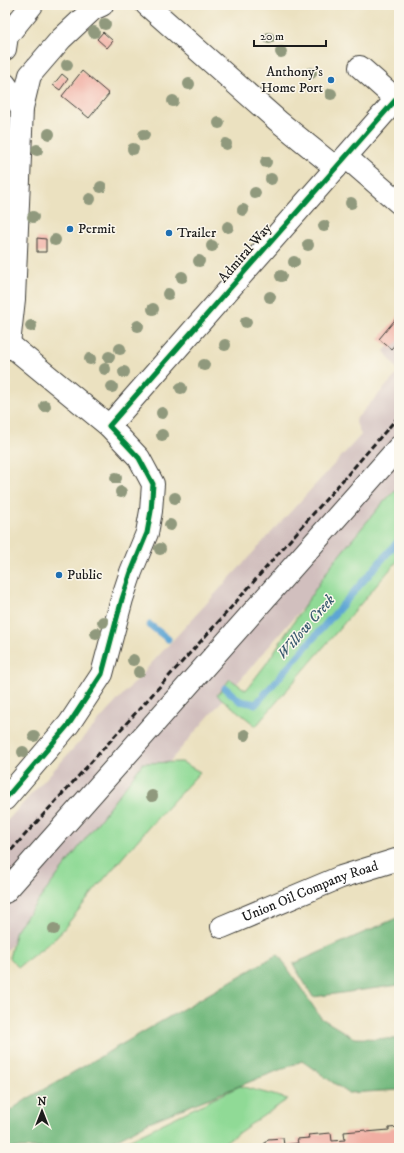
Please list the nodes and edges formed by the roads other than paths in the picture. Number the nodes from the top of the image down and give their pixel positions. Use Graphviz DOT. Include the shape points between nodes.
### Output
graph roads {
  1 [pos="32,5"];
  2 [pos="102,5"];
  3 [pos="146,5"];
  4 [pos="5,49"];
  5 [pos="360,68"];
  6 [pos="5,84"];
  7 [pos="398,98"];
  8 [pos="22,108"];
  9 [pos="341,162"];
  10 [pos="399,203"];
  11 [pos="7,347"];
  12 [pos="109,426"];
  13 [pos="399,447"];
  14 [pos="5,799"];
  15 [pos="399,859"];
  16 [pos="5,892"];
  17 [pos="222,927"];
  1 -- 4 [label="street" via="7,36"];
  2 -- 8 [label="street" via="93,8 61,39 30,75"];
  3 -- 9 [label="street" via="278,121"];
  5 -- 7 [label="street"];
  6 -- 8 [label="street"];
  7 -- 9 [label="street, Admiral Way"];
  8 -- 11 [label="street" via="14,299"];
  9 -- 10 [label="street"];
  9 -- 12 [label="street, Admiral Way"];
  11 -- 12 [label="street"];
  12 -- 14 [label="street" via="139,458 153,484 147,533 122,599 102,674 69,724"];
  13 -- 16 [label="street"];
  15 -- 17 [label="street, Union Oil Company Road" via="341,877"];
}
